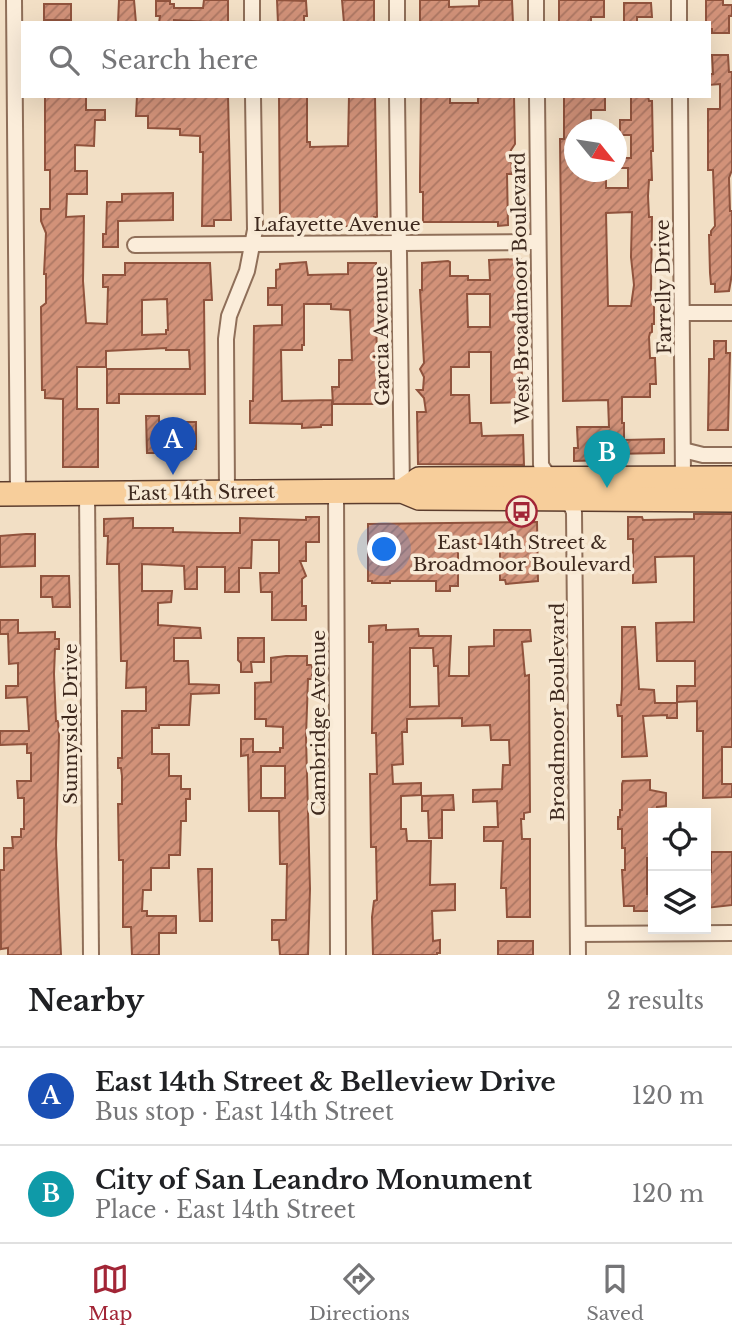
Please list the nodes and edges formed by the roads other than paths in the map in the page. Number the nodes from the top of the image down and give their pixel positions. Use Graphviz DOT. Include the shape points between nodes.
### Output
graph roads {
  1 [pos="14,0"];
  2 [pos="252,0"];
  3 [pos="397,0"];
  4 [pos="536,0"];
  5 [pos="679,0"];
  6 [pos="252,21"];
  7 [pos="397,21"];
  8 [pos="536,21"];
  9 [pos="680,21"];
  10 [pos="253,98"];
  11 [pos="397,98"];
  12 [pos="537,98"];
  13 [pos="680,98"];
  14 [pos="538,242"];
  15 [pos="251,243"];
  16 [pos="398,243"];
  17 [pos="135,245"];
  18 [pos="683,313"];
  19 [pos="732,313"];
  20 [pos="683,450"];
  21 [pos="732,455"];
  22 [pos="683,477"];
  23 [pos="548,478"];
  24 [pos="732,478"];
  25 [pos="336,491"];
  26 [pos="402,491"];
  27 [pos="227,492"];
  28 [pos="9,494"];
  29 [pos="87,494"];
  30 [pos="569,499"];
  31 [pos="732,499"];
  32 [pos="732,933"];
  33 [pos="578,934"];
  34 [pos="91,955"];
  35 [pos="338,955"];
  36 [pos="578,955"];
  1 -- 28 [label="street"];
  2 -- 6 [label="street"];
  3 -- 7 [label="street"];
  4 -- 8 [label="street"];
  5 -- 9 [label="street"];
  10 -- 15 [label="street" via="255,230"];
  11 -- 16 [label="street, Garcia Avenue"];
  12 -- 14 [label="street, West Broadmoor Boulevard"];
  13 -- 18 [label="street, Farrelly Drive"];
  14 -- 16 [label="street, Lafayette Avenue"];
  14 -- 23 [label="street, West Broadmoor Boulevard" via="541,464"];
  15 -- 16 [label="street, Lafayette Avenue"];
  15 -- 17 [label="street, Lafayette Avenue"];
  15 -- 27 [label="street" via="226,339"];
  16 -- 26 [label="street, Garcia Avenue"];
  18 -- 19 [label="street"];
  18 -- 20 [label="street, Farrelly Drive"];
  20 -- 21 [label="street"];
  20 -- 22 [label="street, Farrelly Drive"];
  22 -- 23 [label="main road, East 14th Street"];
  22 -- 24 [label="main road, East 14th Street"];
  23 -- 26 [label="main road, East 14th Street" via="419,479"];
  23 -- 30 [label="street"];
  25 -- 26 [label="main road, East 14th Street"];
  25 -- 27 [label="main road, East 14th Street"];
  25 -- 35 [label="street, Cambridge Avenue"];
  26 -- 30 [label="main road, East 14th Street" via="419,498"];
  27 -- 29 [label="main road, East 14th Street"];
  28 -- 29 [label="main road, East 14th Street"];
  29 -- 34 [label="street, Sunnyside Drive"];
  30 -- 31 [label="main road, East 14th Street"];
  30 -- 33 [label="street, Broadmoor Boulevard" via="575,512"];
  32 -- 33 [label="street"];
  33 -- 36 [label="street, Broadmoor Boulevard"];
}
